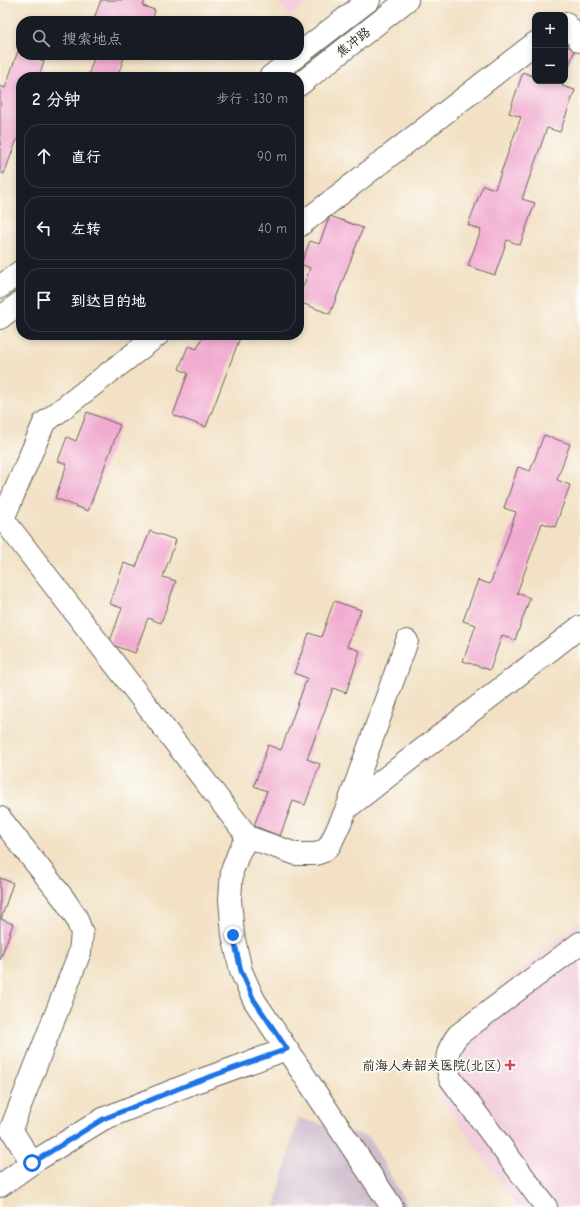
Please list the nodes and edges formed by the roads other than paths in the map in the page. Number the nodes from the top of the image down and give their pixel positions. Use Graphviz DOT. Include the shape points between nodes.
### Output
graph roads {
  1 [pos="369,0"];
  2 [pos="407,0"];
  3 [pos="568,27"];
  4 [pos="580,41"];
  5 [pos="532,45"];
  6 [pos="304,50"];
  7 [pos="292,60"];
  8 [pos="276,72"];
  9 [pos="304,81"];
  10 [pos="304,222"];
  11 [pos="16,275"];
  12 [pos="0,287"];
  13 [pos="16,306"];
  14 [pos="0,318"];
  15 [pos="152,340"];
  16 [pos="580,627"];
  17 [pos="407,641"];
  18 [pos="347,808"];
  19 [pos="0,818"];
  20 [pos="248,837"];
  21 [pos="580,943"];
  22 [pos="287,1049"];
  23 [pos="32,1163"];
  24 [pos="0,1186"];
  25 [pos="392,1207"];
  26 [pos="546,1207"];
  1 -- 6 [label="street, 焦冲路"];
  2 -- 9 [label="street, 焦冲路"];
  3 -- 4 [label="street"];
  5 -- 10 [label="street"];
  7 -- 8 [label="street, 焦冲路"];
  11 -- 12 [label="street"];
  13 -- 14 [label="street"];
  15 -- 20 [label="street" via="44,423 3,519"];
  16 -- 18 [label="street"];
  17 -- 18 [label="street"];
  18 -- 20 [label="street" via="330,845 316,854 296,854"];
  19 -- 23 [label="street" via="64,899 76,917 82,933 80,952 11,1130"];
  20 -- 22 [label="street" via="232,871 230,899 233,935 241,971 254,1000"];
  21 -- 26 [label="street" via="458,1035 451,1044 446,1065 450,1078"];
  22 -- 23 [label="street" via="103,1119"];
  22 -- 25 [label="street"];
  23 -- 24 [label="street"];
}
